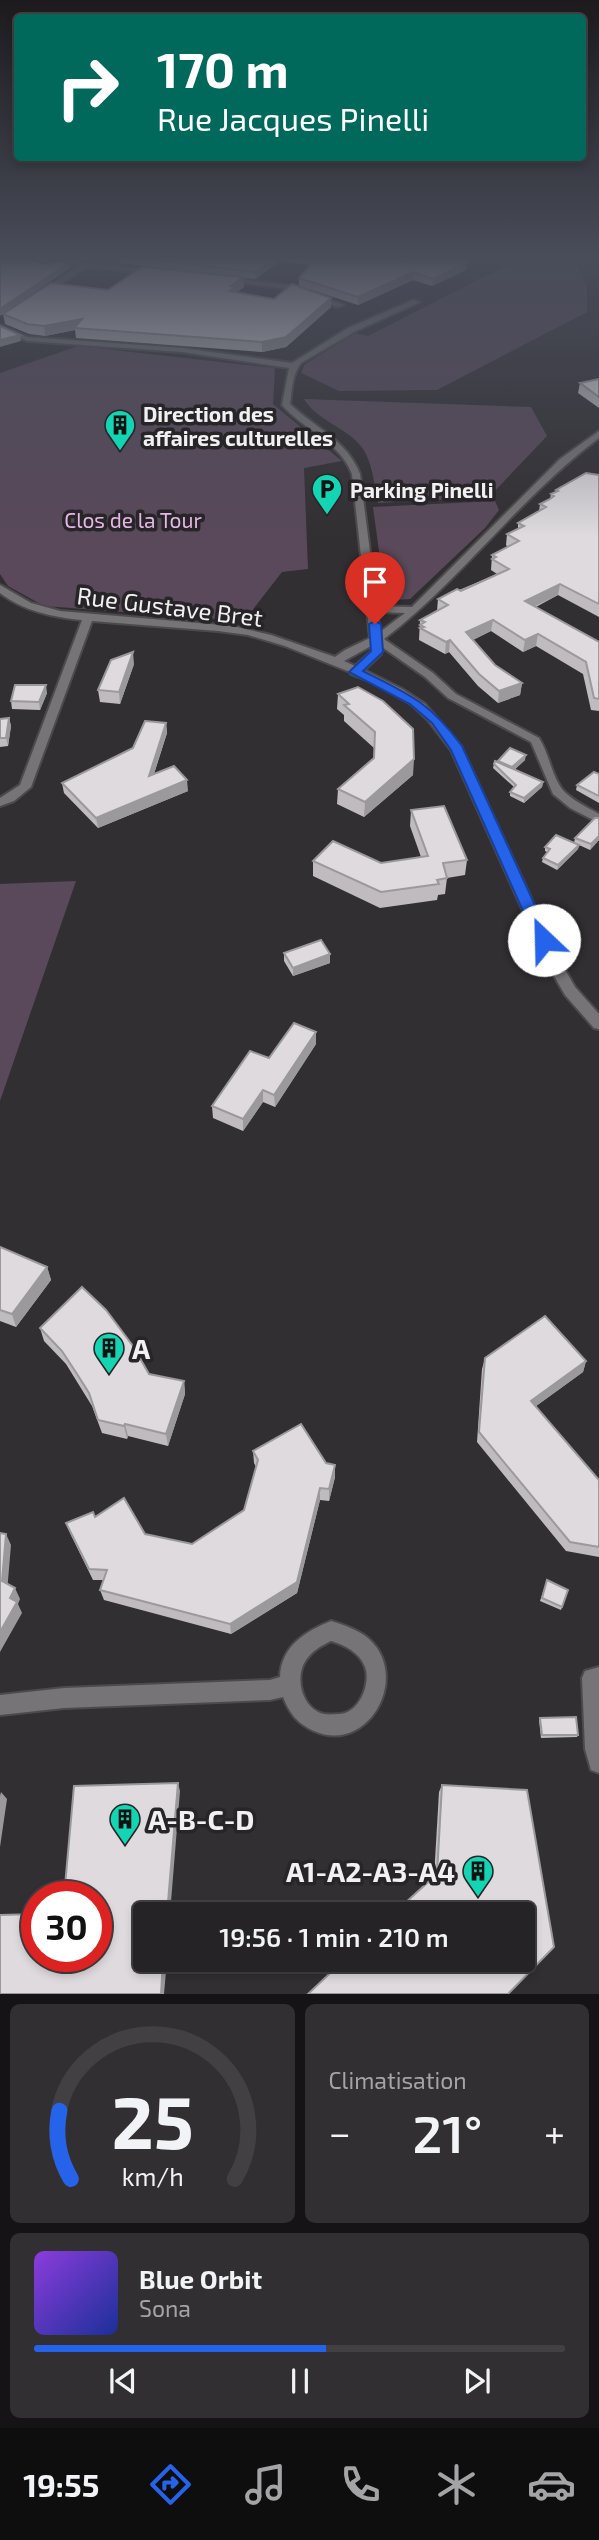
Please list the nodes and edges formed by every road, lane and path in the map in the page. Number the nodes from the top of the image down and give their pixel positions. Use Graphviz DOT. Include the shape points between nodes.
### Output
graph roads {
  1 [pos="169,350"];
  2 [pos="319,350"];
  3 [pos="293,366"];
  4 [pos="599,434"];
  5 [pos="0,588"];
  6 [pos="374,609"];
  7 [pos="415,610"];
  8 [pos="88,617"];
  9 [pos="377,639"];
  10 [pos="335,663"];
  11 [pos="355,672"];
  12 [pos="0,802"];
  13 [pos="599,819"];
  14 [pos="599,1024"];
  15 [pos="599,1677"];
  16 [pos="289,1685"];
  17 [pos="0,1705"];
  18 [pos="599,1762"];
  1 -- 3 [label="street"];
  2 -- 3 [label="street"];
  3 -- 6 [label="street" via="286,405 352,459"];
  4 -- 7 [label="street" via="563,461"];
  5 -- 8 [label="street, Rue Gustave Bret" via="40,609"];
  6 -- 7 [label="street"];
  6 -- 9 [label="street"];
  7 -- 9 [label="street"];
  8 -- 10 [label="street, Rue Gustave Bret" via="245,632"];
  8 -- 12 [label="street" via="25,787"];
  9 -- 10 [label="street"];
  9 -- 11 [label="street" via="377,652"];
  9 -- 13 [label="street" via="452,696 535,740 555,788"];
  10 -- 11 [label="street, Rue Gustave Bret"];
  11 -- 14 [label="street, Rue Gustave Bret" via="414,702 436,720 457,749 569,992"];
  15 -- 18 [label="street" via="592,1678"];
  16 -- 16 [label="street" via="297,1706 312,1721 332,1727 352,1723 368,1709 376,1689 375,1667 366,1648 350,1635 331,1631 313,1636 299,1648"];
  16 -- 17 [label="street" via="270,1690"];
}
